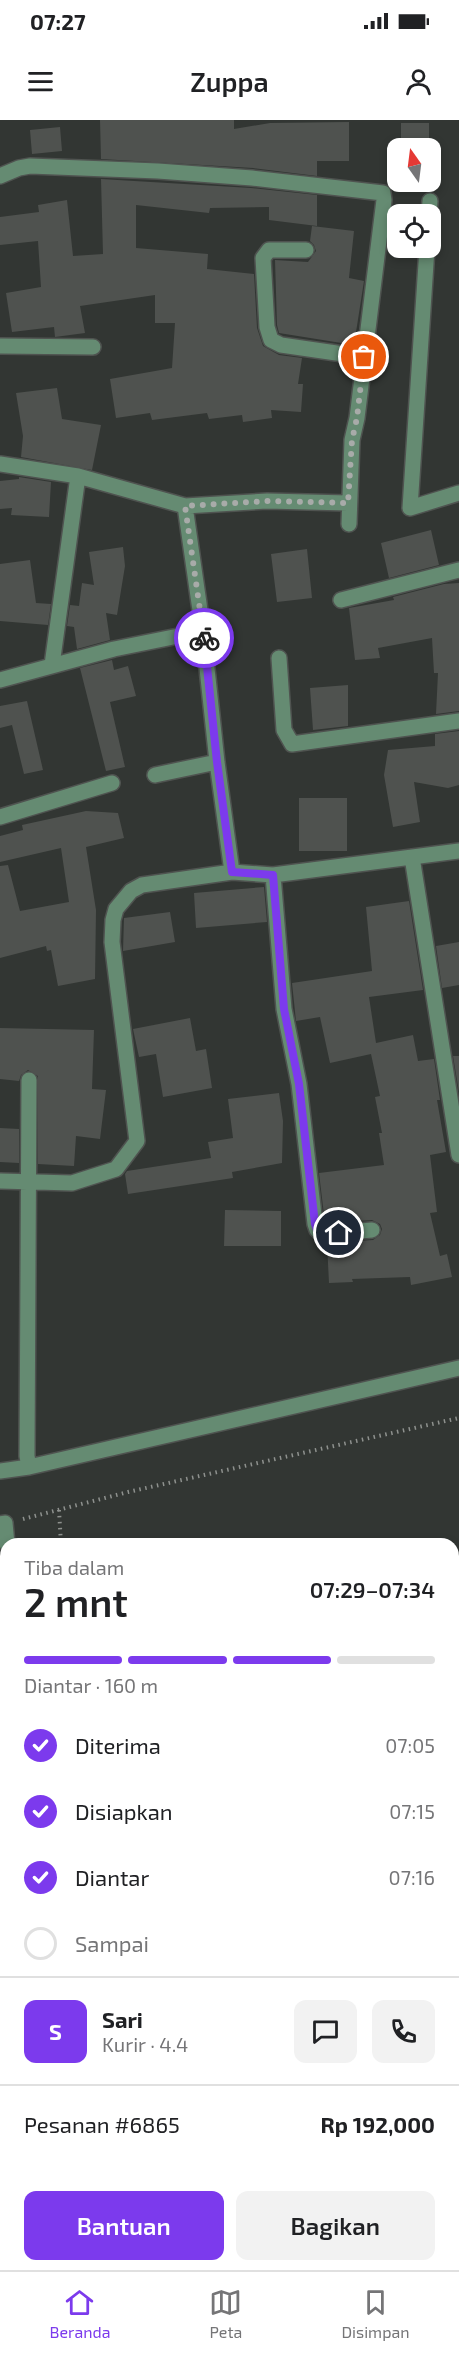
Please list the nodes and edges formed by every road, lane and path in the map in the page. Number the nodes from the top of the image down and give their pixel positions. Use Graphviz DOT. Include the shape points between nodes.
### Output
graph roads {
  1 [pos="0,176"];
  2 [pos="306,250"];
  3 [pos="426,258"];
  4 [pos="0,346"];
  5 [pos="93,347"];
  6 [pos="364,357"];
  7 [pos="0,464"];
  8 [pos="78,476"];
  9 [pos="459,493"];
  10 [pos="348,495"];
  11 [pos="185,506"];
  12 [pos="349,524"];
  13 [pos="459,570"];
  14 [pos="341,600"];
  15 [pos="203,631"];
  16 [pos="279,658"];
  17 [pos="52,665"];
  18 [pos="0,680"];
  19 [pos="459,721"];
  20 [pos="217,762"];
  21 [pos="155,775"];
  22 [pos="112,783"];
  23 [pos="0,817"];
  24 [pos="459,851"];
  25 [pos="412,857"];
  26 [pos="232,872"];
  27 [pos="273,875"];
  28 [pos="29,1080"];
  29 [pos="459,1155"];
  30 [pos="14,1182"];
  31 [pos="372,1230"];
  32 [pos="459,1368"];
  33 [pos="459,1418"];
  34 [pos="29,1467"];
  35 [pos="0,1471"];
  36 [pos="58,1510"];
  37 [pos="3,1524"];
  38 [pos="60,1538"];
  1 -- 6 [label="street" via="30,166 158,171 383,193"];
  2 -- 6 [label="street" via="269,250 263,258 271,340 296,348"];
  3 -- 9 [label="street" via="410,508"];
  4 -- 5 [label="street"];
  6 -- 10 [label="street"];
  7 -- 8 [label="street"];
  8 -- 11 [label="street"];
  8 -- 17 [label="street"];
  10 -- 11 [label="street"];
  10 -- 12 [label="street"];
  11 -- 15 [label="street"];
  13 -- 14 [label="street"];
  15 -- 17 [label="street"];
  15 -- 20 [label="street"];
  16 -- 19 [label="street" via="284,730 292,744"];
  17 -- 18 [label="street"];
  20 -- 21 [label="street"];
  20 -- 26 [label="street"];
  22 -- 23 [label="street"];
  24 -- 25 [label="street"];
  25 -- 27 [label="street"];
  25 -- 29 [label="street"];
  26 -- 27 [label="street"];
  26 -- 30 [label="street" via="142,885 122,899 116,909 112,942 137,1141 116,1169 72,1183"];
  27 -- 31 [label="street" via="284,1009 299,1084 315,1224 323,1234"];
  28 -- 30 [label="street"];
  30 -- 34 [label="street"];
  32 -- 34 [label="street"];
  33 -- 36 [label="path"];
  34 -- 35 [label="street"];
  36 -- 37 [label="path"];
  36 -- 38 [label="path"];
}
